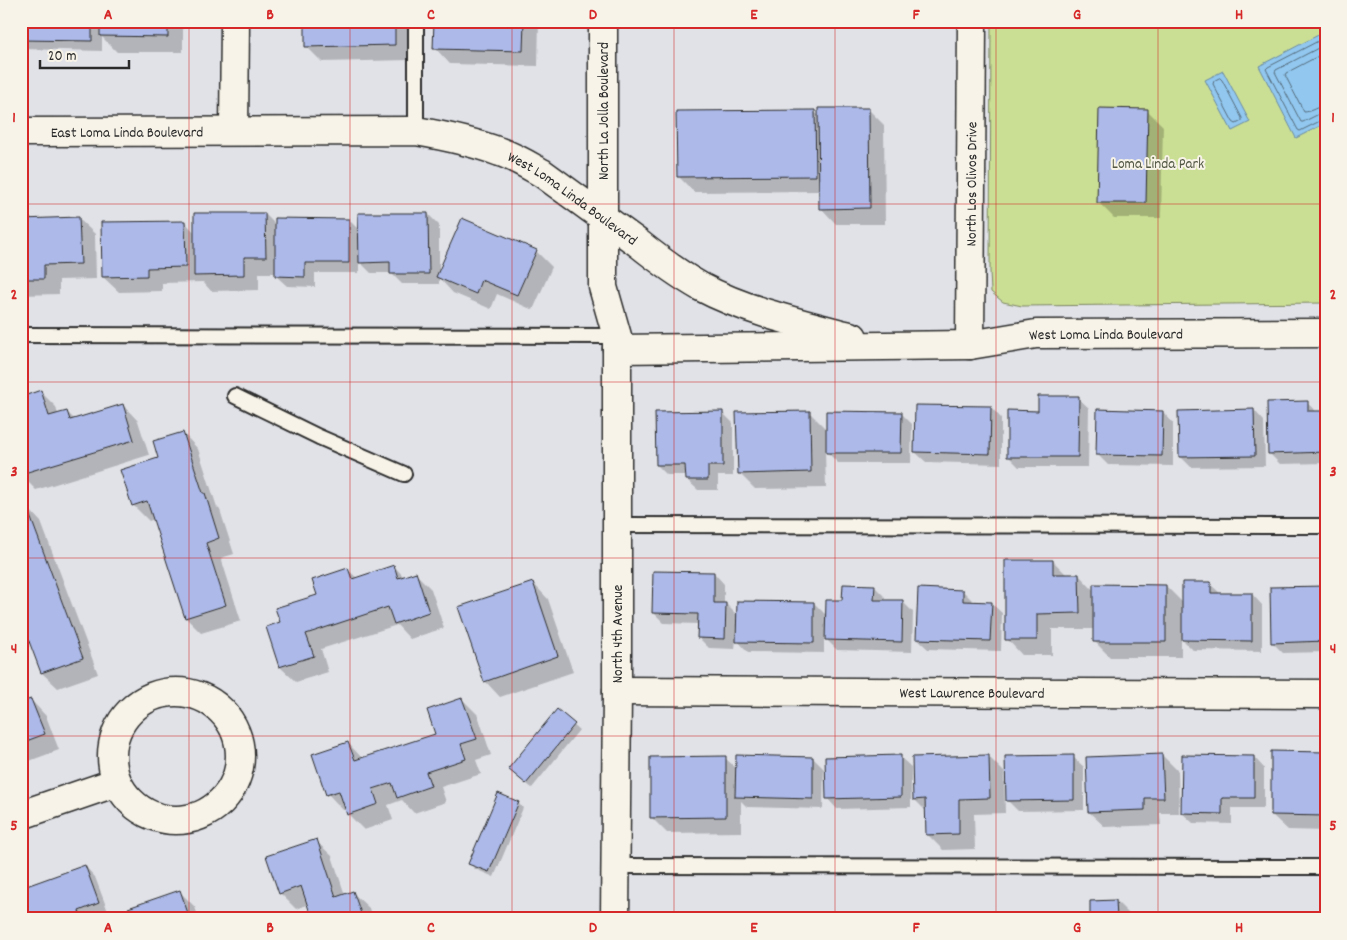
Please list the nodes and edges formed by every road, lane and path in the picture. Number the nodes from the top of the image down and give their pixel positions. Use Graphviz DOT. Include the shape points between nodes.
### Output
graph roads {
  1 [pos="235,21"];
  2 [pos="416,21"];
  3 [pos="603,21"];
  4 [pos="972,21"];
  5 [pos="234,131"];
  6 [pos="416,131"];
  7 [pos="21,132"];
  8 [pos="602,217"];
  9 [pos="1326,333"];
  10 [pos="21,335"];
  11 [pos="617,342"];
  12 [pos="970,345"];
  13 [pos="888,346"];
  14 [pos="235,396"];
  15 [pos="404,474"];
  16 [pos="616,525"];
  17 [pos="1326,526"];
  18 [pos="617,690"];
  19 [pos="1326,694"];
  20 [pos="117,782"];
  21 [pos="21,815"];
  22 [pos="615,866"];
  23 [pos="1326,867"];
  24 [pos="615,919"];
  1 -- 5 [label="street"];
  2 -- 6 [label="lane"];
  3 -- 8 [label="street, North La Jolla Boulevard"];
  4 -- 12 [label="street, North Los Olivos Drive"];
  5 -- 6 [label="street, West Loma Linda Boulevard"];
  5 -- 7 [label="street, East Loma Linda Boulevard"];
  6 -- 8 [label="street, West Loma Linda Boulevard" via="474,143 520,160"];
  8 -- 11 [label="street, North La Jolla Boulevard" via="603,287"];
  8 -- 13 [label="street, West Loma Linda Boulevard" via="701,287 801,324"];
  9 -- 12 [label="street, West Loma Linda Boulevard" via="1036,334"];
  10 -- 11 [label="lane"];
  11 -- 13 [label="street, West Loma Linda Boulevard"];
  11 -- 16 [label="street, North 4th Avenue"];
  12 -- 13 [label="street, West Loma Linda Boulevard"];
  14 -- 15 [label="lane"];
  16 -- 17 [label="lane"];
  16 -- 18 [label="street, North 4th Avenue"];
  18 -- 19 [label="street, West Lawrence Boulevard"];
  18 -- 22 [label="street, North 4th Avenue"];
  20 -- 20 [label="street" via="128,799 144,813 164,820 186,820 206,814 222,802 235,784 241,766 240,745 234,727 222,710 206,698 187,692 167,692 148,698 132,709 120,725 113,743 112,763"];
  20 -- 21 [label="street"];
  22 -- 23 [label="lane"];
  22 -- 24 [label="street, North 4th Avenue"];
}
